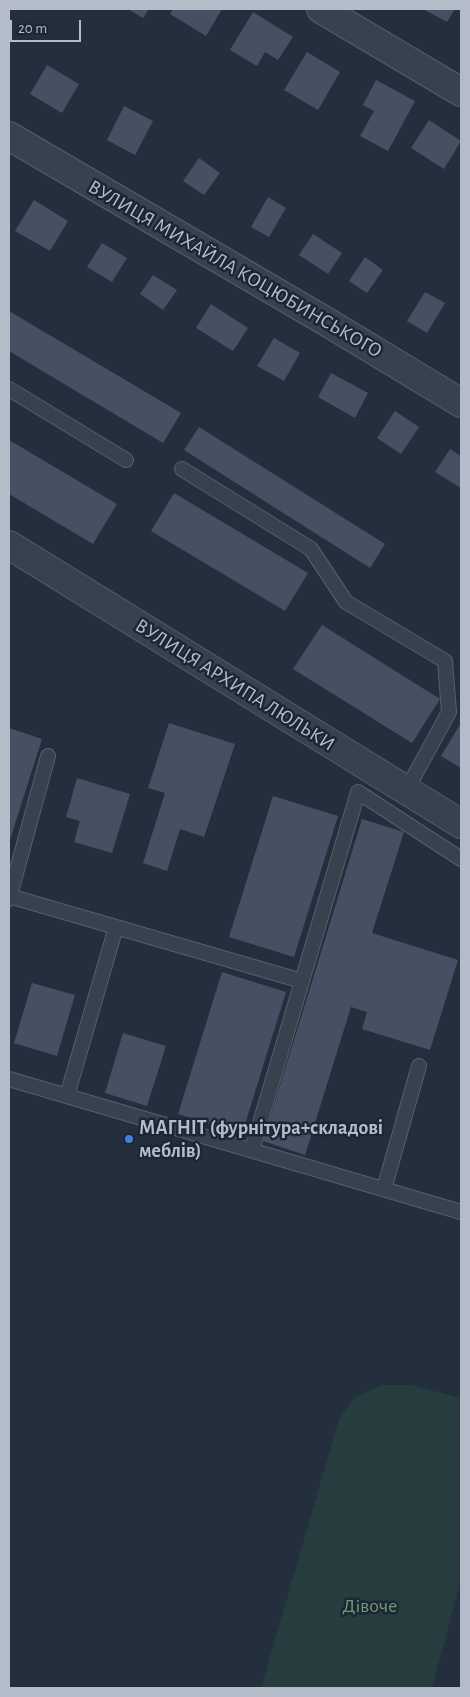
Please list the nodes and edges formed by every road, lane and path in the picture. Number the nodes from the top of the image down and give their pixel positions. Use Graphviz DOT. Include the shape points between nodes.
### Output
graph roads {
  1 [pos="321,9"];
  2 [pos="461,92"];
  3 [pos="9,136"];
  4 [pos="9,390"];
  5 [pos="461,403"];
  6 [pos="126,460"];
  7 [pos="182,469"];
  8 [pos="9,545"];
  9 [pos="48,756"];
  10 [pos="406,791"];
  11 [pos="461,824"];
  12 [pos="461,859"];
  13 [pos="9,897"];
  14 [pos="116,927"];
  15 [pos="302,981"];
  16 [pos="419,1066"];
  17 [pos="9,1079"];
  18 [pos="67,1096"];
  19 [pos="252,1150"];
  20 [pos="384,1189"];
  21 [pos="461,1212"];
  1 -- 2 [label="street"];
  3 -- 5 [label="street, ВУЛИЦЯ МИХАЙЛА КОЦЮБИНСЬКОГО"];
  4 -- 6 [label="lane"];
  7 -- 10 [label="lane" via="312,549 346,602 444,661 449,712"];
  8 -- 10 [label="street, ВУЛИЦЯ АРХИПА ЛЮЛЬКИ"];
  9 -- 13 [label="lane"];
  10 -- 11 [label="street, ВУЛИЦЯ АРХИПА ЛЮЛЬКИ"];
  12 -- 15 [label="lane" via="358,792"];
  13 -- 14 [label="lane"];
  14 -- 15 [label="lane"];
  14 -- 18 [label="lane"];
  15 -- 19 [label="lane"];
  16 -- 20 [label="lane"];
  17 -- 18 [label="lane"];
  18 -- 19 [label="lane"];
  19 -- 20 [label="lane"];
  20 -- 21 [label="lane"];
}
